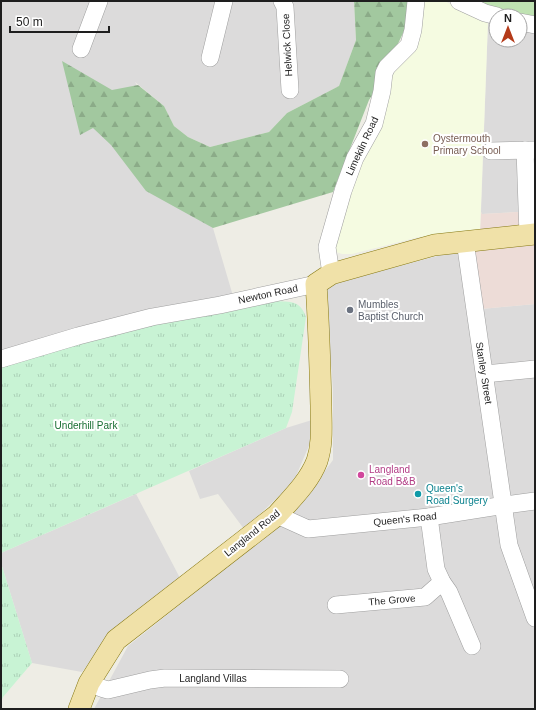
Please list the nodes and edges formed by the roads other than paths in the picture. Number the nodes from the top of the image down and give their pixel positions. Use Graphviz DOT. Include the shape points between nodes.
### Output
graph roads {
  1 [pos="99,1"];
  2 [pos="224,1"];
  3 [pos="282,1"];
  4 [pos="416,1"];
  5 [pos="459,1"];
  6 [pos="488,14"];
  7 [pos="81,49"];
  8 [pos="210,58"];
  9 [pos="290,90"];
  10 [pos="530,150"];
  11 [pos="491,151"];
  12 [pos="532,235"];
  13 [pos="465,241"];
  14 [pos="324,279"];
  15 [pos="1,359"];
  16 [pos="535,369"];
  17 [pos="485,374"];
  18 [pos="535,501"];
  19 [pos="505,505"];
  20 [pos="276,515"];
  21 [pos="429,517"];
  22 [pos="442,582"];
  23 [pos="336,604"];
  24 [pos="535,618"];
  25 [pos="472,646"];
  26 [pos="340,679"];
  27 [pos="89,683"];
  28 [pos="80,709"];
  1 -- 7 [label="street"];
  2 -- 8 [label="street"];
  3 -- 9 [label="street, Helwick Close" via="286,7"];
  4 -- 14 [label="street, Limekiln Road" via="409,45 384,73 374,124 355,158 343,191 327,247"];
  5 -- 6 [label="street"];
  10 -- 11 [label="street"];
  10 -- 12 [label="street"];
  12 -- 13 [label="main road, Newton Road"];
  13 -- 14 [label="main road, Newton Road" via="434,245"];
  13 -- 17 [label="street, Stanley Street"];
  14 -- 15 [label="street, Newton Road" via="220,305 152,317"];
  14 -- 20 [label="main road, Langland Road" via="320,358 322,438 316,462 308,476"];
  16 -- 17 [label="street"];
  17 -- 19 [label="street, Stanley Street"];
  18 -- 19 [label="street, Queen's Road"];
  19 -- 21 [label="street, Queen's Road"];
  19 -- 24 [label="street, Stanley Street" via="510,545"];
  20 -- 21 [label="street, Queen's Road" via="308,529"];
  20 -- 27 [label="main road, Langland Road" via="116,640"];
  21 -- 22 [label="street" via="436,569"];
  22 -- 23 [label="street, The Grove" via="425,597"];
  22 -- 25 [label="street" via="449,592"];
  26 -- 27 [label="street, Langland Villas" via="165,678 108,690"];
  27 -- 28 [label="main road, Langland Road"];
}
